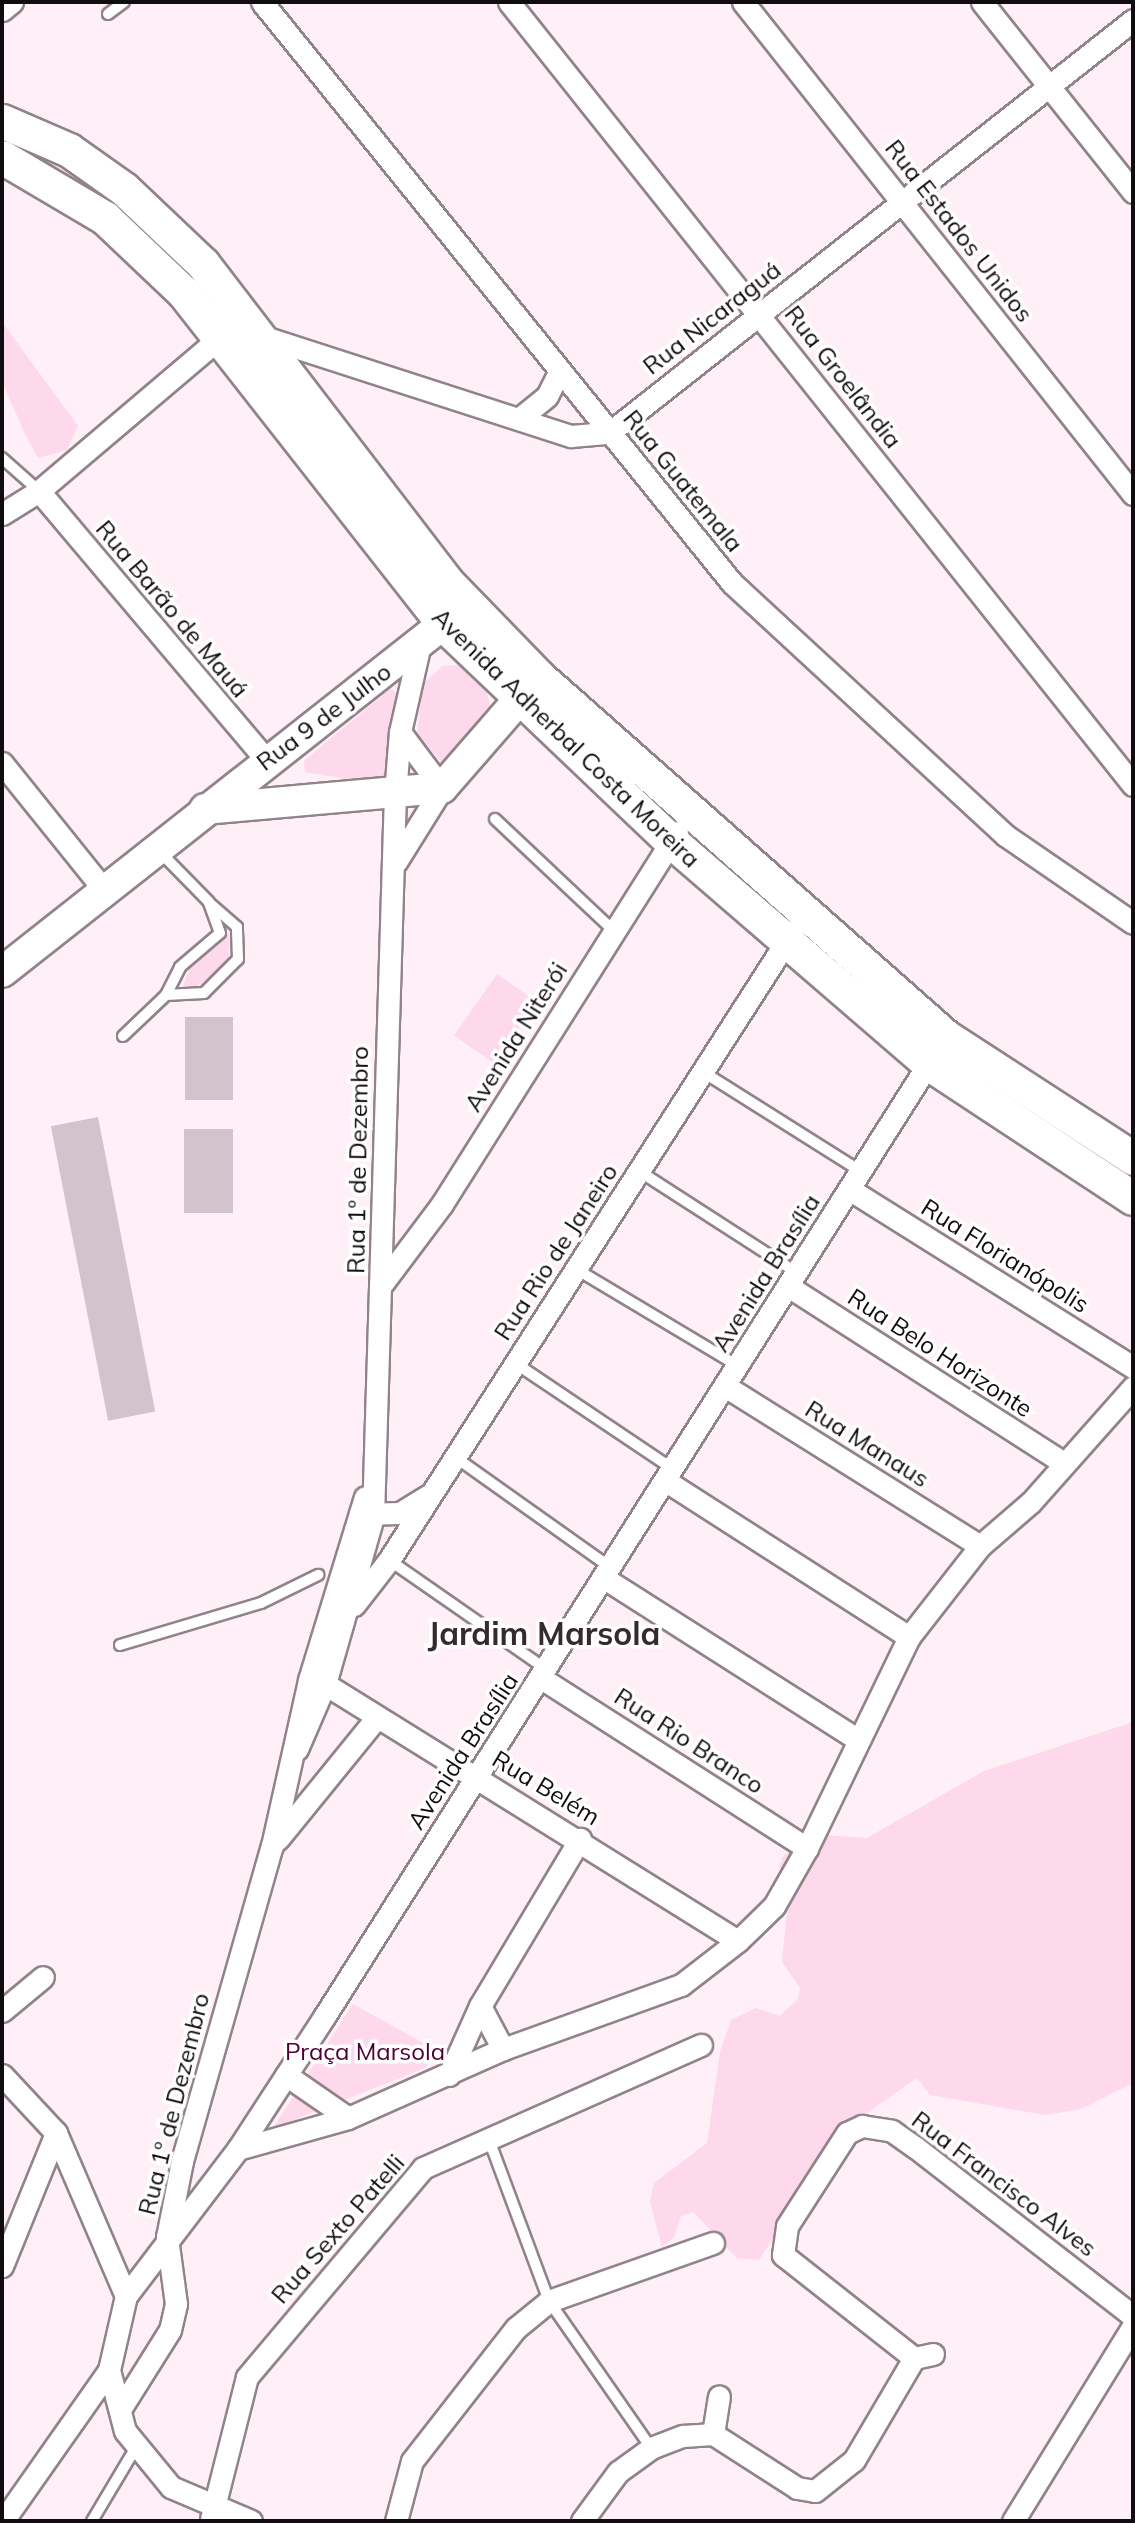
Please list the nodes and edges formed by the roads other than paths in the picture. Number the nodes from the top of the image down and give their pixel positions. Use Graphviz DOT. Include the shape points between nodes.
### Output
graph roads {
  1 [pos="12,2"];
  2 [pos="124,2"];
  3 [pos="262,2"];
  4 [pos="509,2"];
  5 [pos="743,2"];
  6 [pos="982,2"];
  7 [pos="2,10"];
  8 [pos="108,14"];
  9 [pos="1133,20"];
  10 [pos="1049,86"];
  11 [pos="2,121"];
  12 [pos="2,157"];
  13 [pos="1133,192"];
  14 [pos="902,202"];
  15 [pos="760,314"];
  16 [pos="223,335"];
  17 [pos="261,336"];
  18 [pos="560,371"];
  19 [pos="520,418"];
  20 [pos="609,433"];
  21 [pos="2,458"];
  22 [pos="39,491"];
  23 [pos="1133,494"];
  24 [pos="2,514"];
  25 [pos="444,625"];
  26 [pos="529,687"];
  27 [pos="400,732"];
  28 [pos="266,760"];
  29 [pos="2,763"];
  30 [pos="1133,786"];
  31 [pos="442,788"];
  32 [pos="395,794"];
  33 [pos="317,798"];
  34 [pos="205,809"];
  35 [pos="690,814"];
  36 [pos="495,819"];
  37 [pos="671,841"];
  38 [pos="158,849"];
  39 [pos="396,862"];
  40 [pos="105,891"];
  41 [pos="209,902"];
  42 [pos="1133,923"];
  43 [pos="795,928"];
  44 [pos="614,931"];
  45 [pos="2,972"];
  46 [pos="166,995"];
  47 [pos="123,1036"];
  48 [pos="937,1050"];
  49 [pos="703,1072"];
  50 [pos="1133,1158"];
  51 [pos="639,1171"];
  52 [pos="855,1180"];
  53 [pos="1133,1198"];
  54 [pos="576,1269"];
  55 [pos="792,1279"];
  56 [pos="382,1284"];
  57 [pos="516,1363"];
  58 [pos="738,1366"];
  59 [pos="1133,1367"];
  60 [pos="725,1386"];
  61 [pos="1133,1387"];
  62 [pos="455,1457"];
  63 [pos="1064,1463"];
  64 [pos="669,1475"];
  65 [pos="432,1493"];
  66 [pos="374,1515"];
  67 [pos="980,1546"];
  68 [pos="394,1553"];
  69 [pos="608,1573"];
  70 [pos="318,1575"];
  71 [pos="347,1614"];
  72 [pos="326,1627"];
  73 [pos="909,1637"];
  74 [pos="120,1645"];
  75 [pos="544,1674"];
  76 [pos="325,1684"];
  77 [pos="377,1717"];
  78 [pos="858,1741"];
  79 [pos="297,1749"];
  80 [pos="476,1777"];
  81 [pos="580,1839"];
  82 [pos="272,1846"];
  83 [pos="807,1848"];
  84 [pos="738,1941"];
  85 [pos="43,1977"];
  86 [pos="481,2006"];
  87 [pos="2,2011"];
  88 [pos="701,2045"];
  89 [pos="503,2049"];
  90 [pos="2,2075"];
  91 [pos="286,2075"];
  92 [pos="449,2075"];
  93 [pos="348,2118"];
  94 [pos="56,2133"];
  95 [pos="488,2136"];
  96 [pos="238,2149"];
  97 [pos="167,2237"];
  98 [pos="713,2243"];
  99 [pos="2,2266"];
  100 [pos="126,2296"];
  101 [pos="549,2301"];
  102 [pos="1133,2316"];
  103 [pos="1133,2326"];
  104 [pos="109,2370"];
  105 [pos="719,2396"];
  106 [pos="121,2409"];
  107 [pos="713,2434"];
  108 [pos="651,2448"];
  109 [pos="135,2449"];
  110 [pos="211,2514"];
  111 [pos="3,2521"];
  112 [pos="92,2521"];
  113 [pos="251,2521"];
  114 [pos="396,2521"];
  115 [pos="582,2521"];
  116 [pos="1013,2521"];
  1 -- 7 [label="street"];
  2 -- 8 [label="lane"];
  3 -- 18 [label="street, Rua Guatemala"];
  4 -- 15 [label="street, Rua Groelândia"];
  5 -- 14 [label="street, Rua Estados Unidos"];
  6 -- 10 [label="street"];
  9 -- 10 [label="street, Rua Nicaraguá"];
  10 -- 13 [label="street"];
  10 -- 14 [label="street, Rua Nicaraguá"];
  11 -- 17 [label="main road, Avenida Adherbal Costa Moreira" via="69,150 124,189 203,264"];
  12 -- 16 [label="main road, Avenida Adherbal Costa Moreira" via="105,218"];
  14 -- 15 [label="street, Rua Nicaraguá"];
  14 -- 23 [label="street, Rua Estados Unidos"];
  15 -- 20 [label="street, Rua Nicaraguá"];
  15 -- 30 [label="street, Rua Groelândia"];
  16 -- 22 [label="street"];
  16 -- 25 [label="main road, Avenida Adherbal Costa Moreira"];
  17 -- 19 [label="street"];
  17 -- 25 [label="main road, Avenida Adherbal Costa Moreira"];
  18 -- 19 [label="street" via="547,396"];
  18 -- 20 [label="street, Rua Guatemala"];
  19 -- 20 [label="street" via="571,436"];
  20 -- 42 [label="street, Rua Guatemala" via="702,551 815,664 1005,835"];
  21 -- 22 [label="lane"];
  22 -- 24 [label="street"];
  22 -- 28 [label="street, Rua Barão de Mauá"];
  25 -- 26 [label="main road, Avenida Adherbal Costa Moreira"];
  25 -- 27 [label="street, Rua 1º de Dezembro"];
  25 -- 28 [label="main road, Rua 9 de Julho"];
  26 -- 31 [label="main road"];
  26 -- 35 [label="main road, Avenida Adherbal Costa Moreira"];
  26 -- 37 [label="main road, Avenida Adherbal Costa Moreira"];
  27 -- 31 [label="street"];
  27 -- 32 [label="street, Rua 1º de Dezembro"];
  28 -- 33 [label="main road"];
  28 -- 34 [label="main road, Rua 9 de Julho"];
  29 -- 40 [label="street"];
  31 -- 32 [label="main road, Rua 9 de Julho"];
  31 -- 39 [label="street"];
  32 -- 33 [label="main road, Rua 9 de Julho"];
  32 -- 39 [label="street, Rua 1º de Dezembro"];
  33 -- 34 [label="main road, Rua 9 de Julho"];
  34 -- 38 [label="main road, Rua 9 de Julho"];
  35 -- 37 [label="street, Avenida Niterói"];
  35 -- 43 [label="main road, Avenida Adherbal Costa Moreira"];
  36 -- 44 [label="lane"];
  37 -- 43 [label="main road, Avenida Adherbal Costa Moreira"];
  37 -- 44 [label="street, Avenida Niterói"];
  38 -- 40 [label="main road, Rua 9 de Julho"];
  38 -- 41 [label="lane"];
  39 -- 56 [label="street, Rua 1º de Dezembro"];
  40 -- 45 [label="main road, Rua 9 de Julho"];
  41 -- 46 [label="lane" via="220,933 180,967"];
  41 -- 46 [label="lane" via="237,928 238,959 204,993"];
  43 -- 48 [label="main road, Avenida Adherbal Costa Moreira"];
  43 -- 49 [label="street, Rua Rio de Janeiro"];
  44 -- 56 [label="street, Avenida Niterói" via="442,1204"];
  46 -- 47 [label="lane"];
  48 -- 50 [label="main road, Avenida Adherbal Costa Moreira"];
  48 -- 52 [label="street, Avenida Brasília"];
  48 -- 53 [label="main road, Avenida Adherbal Costa Moreira"];
  49 -- 51 [label="street, Rua Rio de Janeiro"];
  49 -- 52 [label="lane"];
  51 -- 54 [label="street, Rua Rio de Janeiro"];
  51 -- 55 [label="lane"];
  52 -- 55 [label="street, Avenida Brasília"];
  52 -- 59 [label="street, Rua Florianópolis"];
  54 -- 57 [label="street, Rua Rio de Janeiro"];
  54 -- 58 [label="lane"];
  55 -- 58 [label="street, Avenida Brasília"];
  55 -- 63 [label="street, Rua Belo Horizonte"];
  56 -- 66 [label="street, Rua 1º de Dezembro"];
  57 -- 62 [label="street, Rua Rio de Janeiro"];
  57 -- 64 [label="lane"];
  58 -- 60 [label="street, Avenida Brasília"];
  60 -- 64 [label="street, Avenida Brasília"];
  60 -- 67 [label="street, Rua Manaus"];
  61 -- 63 [label="street"];
  62 -- 65 [label="street, Rua Rio de Janeiro"];
  62 -- 69 [label="lane"];
  63 -- 67 [label="street"];
  64 -- 69 [label="street, Avenida Brasília"];
  64 -- 73 [label="street"];
  65 -- 66 [label="street"];
  65 -- 68 [label="street, Rua Rio de Janeiro"];
  66 -- 68 [label="street"];
  66 -- 71 [label="street, Rua 1º de Dezembro"];
  66 -- 72 [label="street, Rua 1º de Dezembro"];
  67 -- 73 [label="street"];
  68 -- 71 [label="street, Rua Rio de Janeiro"];
  68 -- 75 [label="lane"];
  69 -- 75 [label="street, Avenida Brasília"];
  69 -- 78 [label="street"];
  70 -- 74 [label="lane" via="261,1603"];
  71 -- 76 [label="street, Rua 1º de Dezembro"];
  72 -- 76 [label="street"];
  72 -- 79 [label="street, Rua 1º de Dezembro"];
  73 -- 78 [label="street"];
  75 -- 80 [label="street, Avenida Brasília"];
  75 -- 83 [label="street, Rua Rio Branco"];
  76 -- 77 [label="street, Rua Belém"];
  76 -- 79 [label="street, Rua 1º de Dezembro"];
  77 -- 80 [label="street, Rua Belém"];
  77 -- 82 [label="street"];
  78 -- 83 [label="street"];
  79 -- 82 [label="street, Rua 1º de Dezembro"];
  80 -- 81 [label="street, Rua Belém"];
  80 -- 91 [label="street, Avenida Brasília"];
  81 -- 84 [label="street, Rua Belém"];
  81 -- 86 [label="street"];
  82 -- 97 [label="street, Rua 1º de Dezembro" via="189,2134"];
  83 -- 84 [label="street" via="774,1906"];
  84 -- 89 [label="street" via="681,1985"];
  85 -- 87 [label="street"];
  86 -- 89 [label="street"];
  86 -- 92 [label="street"];
  88 -- 95 [label="street, Rua Sexto Patelli"];
  89 -- 92 [label="street"];
  90 -- 94 [label="street"];
  91 -- 93 [label="street"];
  91 -- 96 [label="street, Avenida Brasília"];
  92 -- 93 [label="street"];
  93 -- 96 [label="street"];
  94 -- 99 [label="street"];
  94 -- 100 [label="street"];
  95 -- 101 [label="lane"];
  95 -- 110 [label="street, Rua Sexto Patelli" via="423,2168 247,2377 235,2407 227,2463"];
  96 -- 97 [label="street, Avenida Brasília"];
  97 -- 100 [label="street, Rua 1º de Dezembro"];
  97 -- 106 [label="street" via="176,2304 170,2330"];
  98 -- 101 [label="street"];
  100 -- 104 [label="street, Rua 1º de Dezembro"];
  101 -- 108 [label="lane"];
  101 -- 114 [label="street" via="516,2328 412,2461"];
  102 -- 107 [label="street, Rua Francisco Alves" via="915,2147 892,2131 862,2126 847,2133 788,2226 783,2255 923,2356 854,2460 815,2491 797,2488"];
  103 -- 116 [label="street"];
  104 -- 106 [label="street"];
  104 -- 111 [label="street"];
  105 -- 107 [label="street"];
  106 -- 109 [label="street"];
  107 -- 108 [label="street" via="683,2435"];
  108 -- 115 [label="street" via="618,2472"];
  109 -- 110 [label="street" via="171,2487"];
  109 -- 112 [label="lane"];
  110 -- 113 [label="street"];
}
